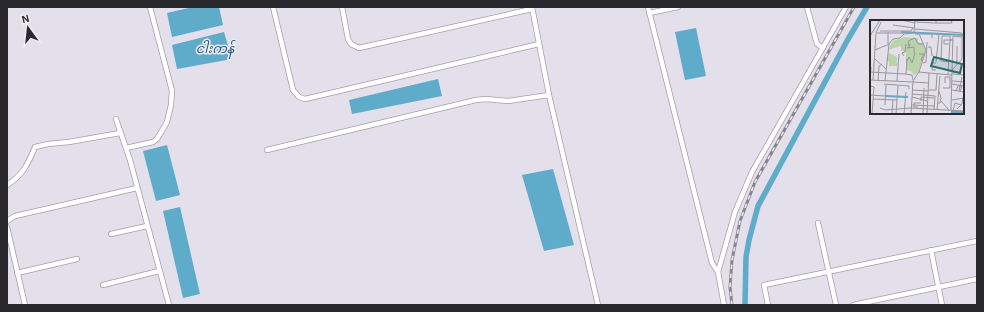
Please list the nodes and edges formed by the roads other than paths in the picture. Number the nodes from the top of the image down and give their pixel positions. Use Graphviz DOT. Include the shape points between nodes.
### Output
graph roads {
  1 [pos="150,7"];
  2 [pos="273,7"];
  3 [pos="342,7"];
  4 [pos="648,7"];
  5 [pos="678,7"];
  6 [pos="807,7"];
  7 [pos="846,7"];
  8 [pos="532,8"];
  9 [pos="649,13"];
  10 [pos="540,44"];
  11 [pos="823,48"];
  12 [pos="550,95"];
  13 [pos="116,119"];
  14 [pos="120,133"];
  15 [pos="126,148"];
  16 [pos="267,150"];
  17 [pos="7,185"];
  18 [pos="137,188"];
  19 [pos="7,220"];
  20 [pos="818,223"];
  21 [pos="147,226"];
  22 [pos="7,227"];
  23 [pos="111,234"];
  24 [pos="977,240"];
  25 [pos="930,250"];
  26 [pos="77,259"];
  27 [pos="159,271"];
  28 [pos="718,272"];
  29 [pos="829,272"];
  30 [pos="17,273"];
  31 [pos="977,280"];
  32 [pos="103,285"];
  33 [pos="938,288"];
  34 [pos="25,305"];
  35 [pos="169,305"];
  36 [pos="598,305"];
  37 [pos="724,305"];
  38 [pos="768,305"];
  39 [pos="836,305"];
  40 [pos="853,305"];
  41 [pos="942,305"];
  1 -- 15 [label="street" via="172,90 171,105 167,122 157,139"];
  2 -- 10 [label="street" via="293,90 305,99"];
  3 -- 8 [label="street" via="348,39 359,48"];
  4 -- 9 [label="street"];
  5 -- 9 [label="street"];
  6 -- 11 [label="street" via="817,44"];
  7 -- 11 [label="street"];
  8 -- 10 [label="street"];
  9 -- 28 [label="street" via="712,263"];
  10 -- 12 [label="street"];
  11 -- 28 [label="street" via="752,172 735,212"];
  12 -- 16 [label="street" via="508,101 476,100"];
  12 -- 36 [label="street"];
  13 -- 14 [label="street"];
  14 -- 15 [label="street"];
  14 -- 17 [label="street" via="35,147 27,167"];
  15 -- 18 [label="street"];
  18 -- 19 [label="street"];
  18 -- 21 [label="street"];
  20 -- 29 [label="street"];
  21 -- 23 [label="street"];
  21 -- 27 [label="street"];
  22 -- 30 [label="street"];
  24 -- 25 [label="street"];
  25 -- 29 [label="street"];
  25 -- 33 [label="street"];
  26 -- 30 [label="street"];
  27 -- 32 [label="street"];
  27 -- 35 [label="street"];
  28 -- 37 [label="street"];
  29 -- 38 [label="street" via="764,285"];
  29 -- 39 [label="street"];
  30 -- 34 [label="street"];
  31 -- 33 [label="street"];
  33 -- 40 [label="street"];
  33 -- 41 [label="street"];
}
